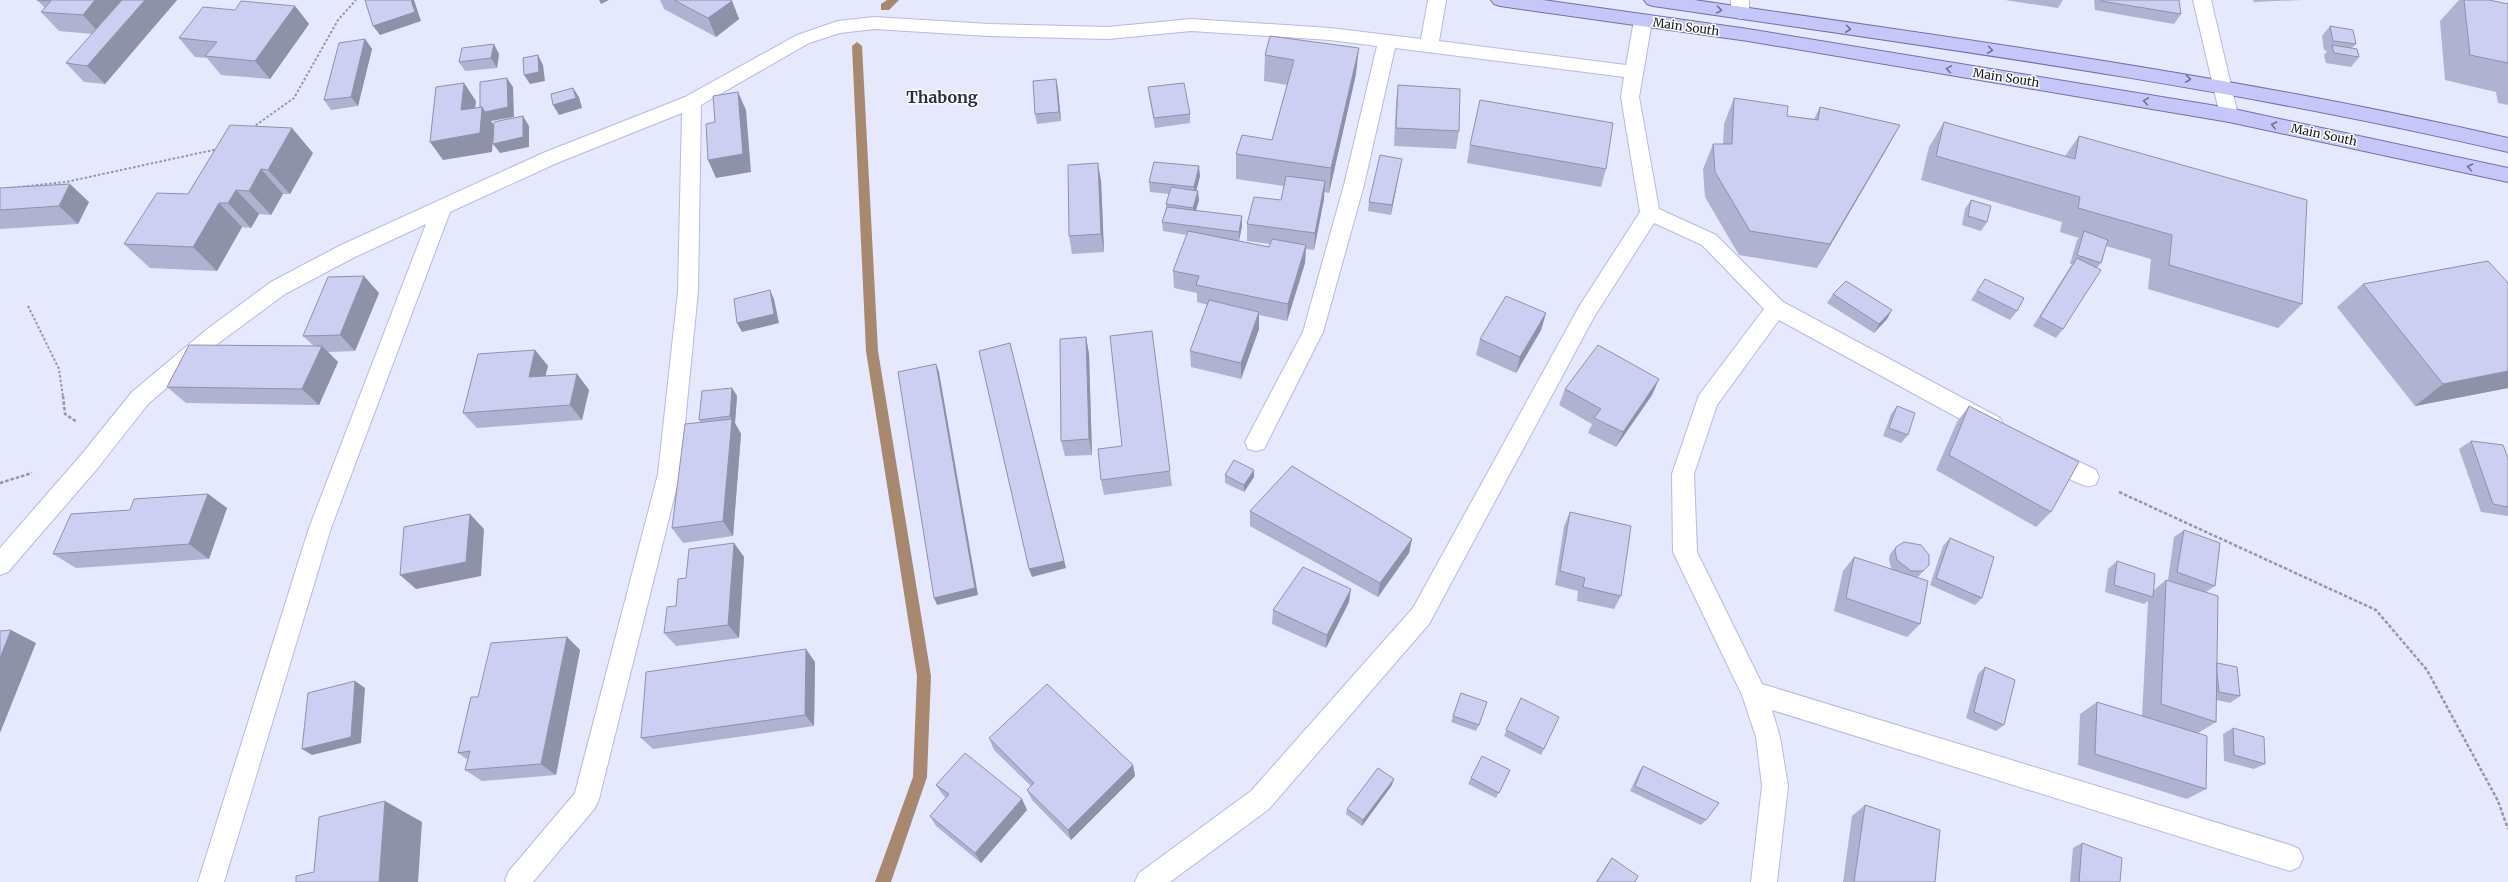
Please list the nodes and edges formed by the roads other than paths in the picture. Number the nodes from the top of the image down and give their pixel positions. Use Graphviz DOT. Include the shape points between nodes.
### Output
graph roads {
  1 [pos="1437,0"];
  2 [pos="1500,0"];
  3 [pos="1653,0"];
  4 [pos="2202,0"];
  5 [pos="1740,6"];
  6 [pos="1643,21"];
  7 [pos="1387,42"];
  8 [pos="1429,47"];
  9 [pos="1634,72"];
  10 [pos="2222,84"];
  11 [pos="692,102"];
  12 [pos="2229,115"];
  13 [pos="2508,145"];
  14 [pos="2508,175"];
  15 [pos="442,208"];
  16 [pos="1650,214"];
  17 [pos="1776,308"];
  18 [pos="2011,436"];
  19 [pos="1256,442"];
  20 [pos="2032,447"];
  21 [pos="2088,477"];
  22 [pos="0,565"];
  23 [pos="1754,693"];
  24 [pos="2290,858"];
  25 [pos="518,880"];
  26 [pos="210,882"];
  27 [pos="1148,882"];
  28 [pos="1764,882"];
  1 -- 8 [label="street"];
  2 -- 6 [label="main road, Main South"];
  3 -- 5 [label="main road, Main South, one-way"];
  4 -- 10 [label="street"];
  5 -- 10 [label="main road, Main South, one-way"];
  6 -- 9 [label="street"];
  12 -- 6 [label="main road, Main South, one-way" via="1748,35"];
  7 -- 8 [label="street"];
  7 -- 11 [label="street" via="1330,34 1191,25 1108,32 989,30 874,23 838,27 803,39"];
  7 -- 19 [label="street" via="1354,185 1313,332"];
  8 -- 9 [label="street"];
  9 -- 16 [label="street" via="1630,97"];
  10 -- 12 [label="street"];
  10 -- 13 [label="main road, Main South"];
  11 -- 15 [label="street" via="550,158"];
  11 -- 25 [label="street" via="688,291 669,474 586,799"];
  14 -- 12 [label="main road, Main South, one-way"];
  15 -- 22 [label="street" via="346,252 278,288 213,336 140,398"];
  15 -- 26 [label="street" via="320,528"];
  16 -- 17 [label="street" via="1709,240"];
  16 -- 27 [label="street" via="1587,311 1421,616 1260,800"];
  17 -- 18 [label="street"];
  17 -- 23 [label="street" via="1708,401 1682,474 1685,552"];
  20 -- 21 [label="street"];
  23 -- 24 [label="street"];
  23 -- 28 [label="street" via="1768,737 1775,786"];
}
